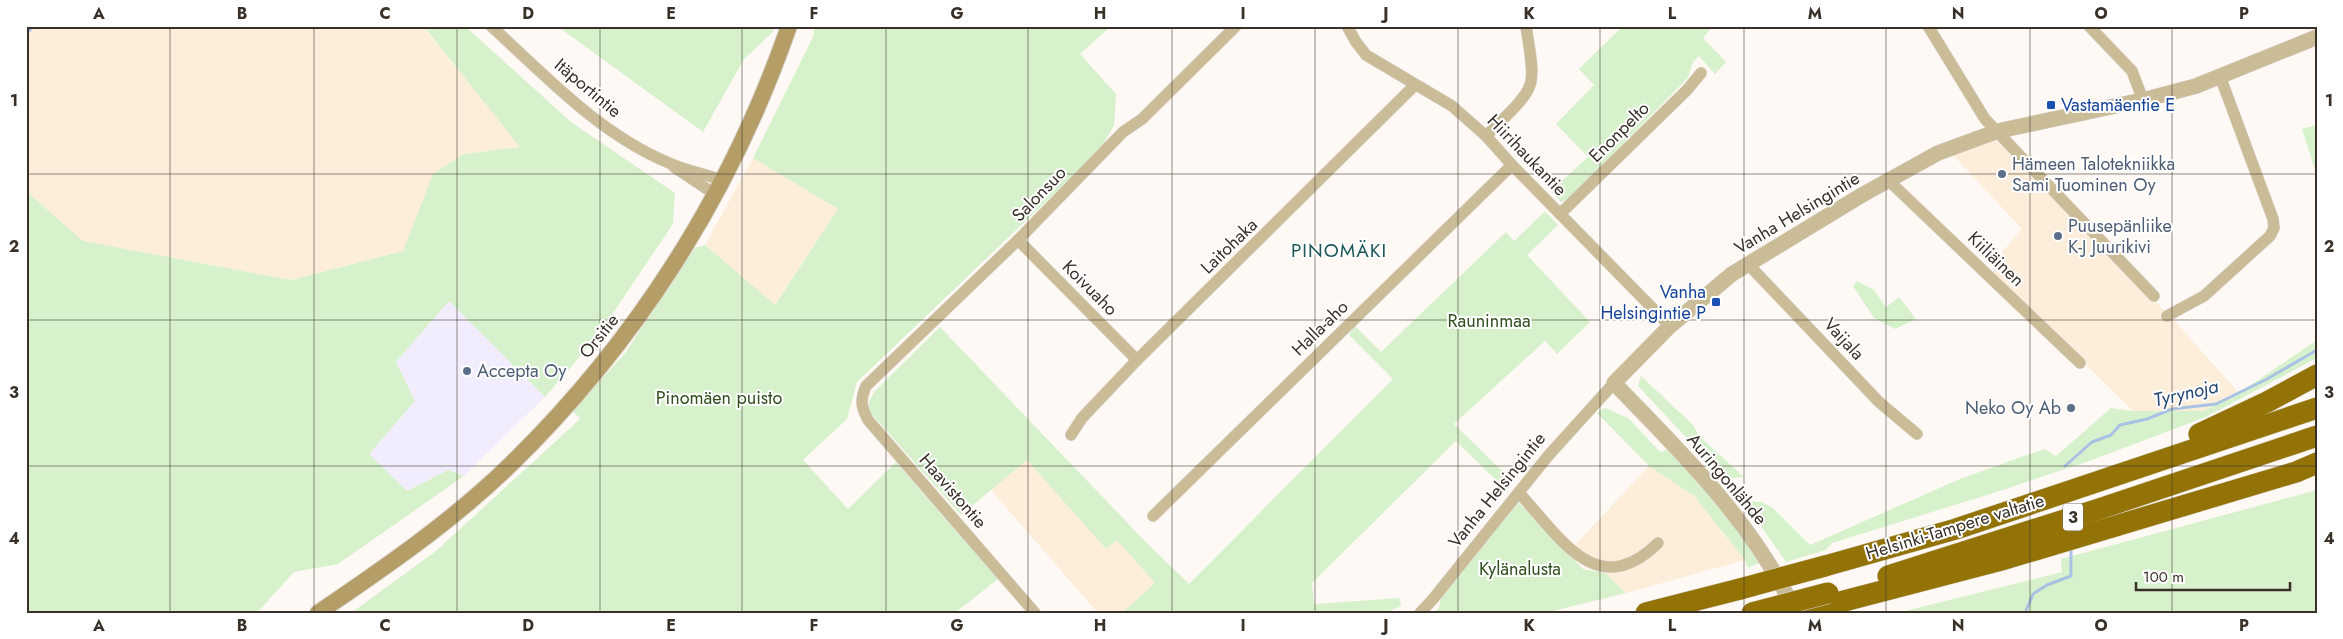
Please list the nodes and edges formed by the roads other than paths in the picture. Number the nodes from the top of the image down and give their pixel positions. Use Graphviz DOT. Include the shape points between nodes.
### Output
graph roads {
  1 [pos="491,26"];
  2 [pos="789,26"];
  3 [pos="1236,26"];
  4 [pos="1348,26"];
  5 [pos="1526,26"];
  6 [pos="1928,26"];
  7 [pos="2089,26"];
  8 [pos="2317,37"];
  9 [pos="1701,73"];
  10 [pos="2220,76"];
  11 [pos="1415,85"];
  12 [pos="2144,100"];
  13 [pos="1998,131"];
  14 [pos="1486,136"];
  15 [pos="671,164"];
  16 [pos="1512,164"];
  17 [pos="1888,180"];
  18 [pos="724,181"];
  19 [pos="716,196"];
  20 [pos="1560,214"];
  21 [pos="1018,240"];
  22 [pos="1748,264"];
  23 [pos="2154,296"];
  24 [pos="2166,316"];
  25 [pos="1670,326"];
  26 [pos="1137,360"];
  27 [pos="2080,363"];
  28 [pos="2317,375"];
  29 [pos="1614,382"];
  30 [pos="866,386"];
  31 [pos="2317,408"];
  32 [pos="1917,434"];
  33 [pos="1071,435"];
  34 [pos="2317,436"];
  35 [pos="2317,463"];
  36 [pos="2317,467"];
  37 [pos="2296,472"];
  38 [pos="2095,483"];
  39 [pos="1519,493"];
  40 [pos="1152,516"];
  41 [pos="1658,543"];
  42 [pos="1830,599"];
  43 [pos="318,613"];
  44 [pos="1035,613"];
  45 [pos="1420,613"];
  46 [pos="1646,613"];
  47 [pos="1752,613"];
  48 [pos="1797,613"];
  1 -- 15 [label="street, Itäportintie" via="594,120"];
  2 -- 18 [label="main road, Orsitie" via="753,119"];
  3 -- 21 [label="street, Salonsuo" via="1142,119 1123,132"];
  4 -- 11 [label="street, Hiirihaukantie" via="1366,54"];
  5 -- 14 [label="street" via="1532,77 1530,86"];
  6 -- 13 [label="street" via="1979,110"];
  7 -- 12 [label="street" via="2132,71"];
  8 -- 10 [label="street, Vanha Helsingintie"];
  9 -- 20 [label="street, Enonpelto"];
  10 -- 12 [label="street, Vanha Helsingintie"];
  10 -- 24 [label="street" via="2274,228 2270,236 2204,296"];
  11 -- 14 [label="street, Hiirihaukantie" via="1452,106"];
  11 -- 26 [label="street, Laitohaka"];
  12 -- 13 [label="street, Vanha Helsingintie"];
  13 -- 17 [label="street, Vanha Helsingintie" via="1938,153"];
  13 -- 23 [label="street"];
  14 -- 16 [label="street, Hiirihaukantie"];
  15 -- 18 [label="street, Itäportintie"];
  15 -- 19 [label="street, Itäportintie"];
  16 -- 20 [label="street, Hiirihaukantie"];
  16 -- 40 [label="street, Halla-aho"];
  17 -- 22 [label="street, Vanha Helsingintie"];
  17 -- 27 [label="street, Kiiliäinen"];
  18 -- 19 [label="main road, Orsitie"];
  19 -- 43 [label="main road, Orsitie" via="639,318 561,413 463,507 406,552"];
  20 -- 25 [label="street, Hiirihaukantie"];
  21 -- 26 [label="street, Koivuaho"];
  21 -- 30 [label="street, Salonsuo"];
  22 -- 25 [label="street, Vanha Helsingintie" via="1711,290"];
  22 -- 32 [label="street, Vaijala" via="1879,402"];
  25 -- 29 [label="street, Vanha Helsingintie"];
  26 -- 33 [label="street, Laitohaka" via="1082,418"];
  28 -- 38 [label="highway"];
  29 -- 39 [label="street, Vanha Helsingintie"];
  29 -- 48 [label="street, Auringonlähde" via="1726,502 1769,562"];
  30 -- 44 [label="street, Haavistontie" via="861,397 868,420"];
  31 -- 38 [label="highway, Helsinki-Tampere valtatie / 3"];
  34 -- 42 [label="highway, Helsinki-Tampere valtatie / 3"];
  35 -- 37 [label="highway"];
  36 -- 37 [label="highway"];
  37 -- 42 [label="highway" via="2005,559"];
  38 -- 46 [label="highway, Helsinki-Tampere valtatie / 3, bridge" via="1956,528"];
  39 -- 41 [label="street" via="1580,558 1605,568 1629,564 1646,555"];
  39 -- 45 [label="street, Vanha Helsingintie"];
  42 -- 47 [label="highway, Helsinki-Tampere valtatie / 3, bridge"];
  42 -- 48 [label="highway"];
}
